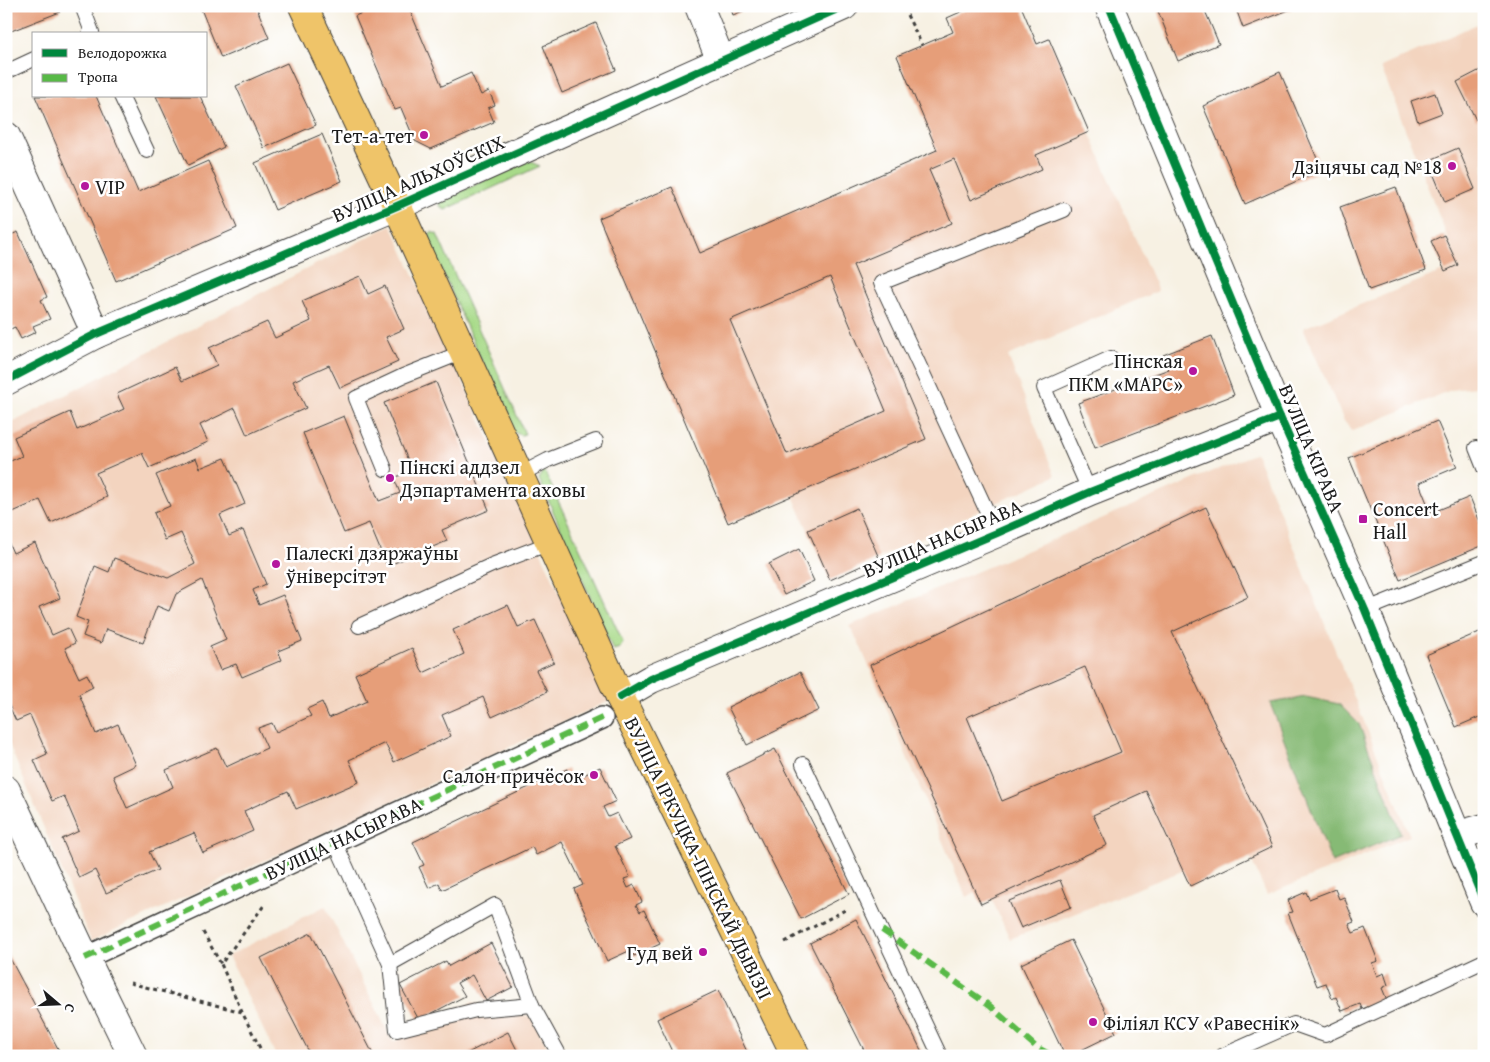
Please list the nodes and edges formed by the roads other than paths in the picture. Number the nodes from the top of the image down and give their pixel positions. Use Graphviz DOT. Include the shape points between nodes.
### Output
graph roads {
  1 [pos="82,6"];
  2 [pos="303,6"];
  3 [pos="699,6"];
  4 [pos="844,6"];
  5 [pos="1110,6"];
  6 [pos="91,32"];
  7 [pos="32,60"];
  8 [pos="721,61"];
  9 [pos="6,72"];
  10 [pos="122,98"];
  11 [pos="6,136"];
  12 [pos="147,152"];
  13 [pos="397,206"];
  14 [pos="1064,210"];
  15 [pos="96,334"];
  16 [pos="464,352"];
  17 [pos="1111,358"];
  18 [pos="6,380"];
  19 [pos="1280,417"];
  20 [pos="596,441"];
  21 [pos="1476,448"];
  22 [pos="1484,468"];
  23 [pos="385,469"];
  24 [pos="519,475"];
  25 [pos="1090,492"];
  26 [pos="997,534"];
  27 [pos="550,544"];
  28 [pos="1484,562"];
  29 [pos="1365,610"];
  30 [pos="359,626"];
  31 [pos="620,697"];
  32 [pos="602,718"];
  33 [pos="803,764"];
  34 [pos="6,790"];
  35 [pos="1484,828"];
  36 [pos="1458,835"];
  37 [pos="335,842"];
  38 [pos="1484,902"];
  39 [pos="92,955"];
  40 [pos="1484,961"];
  41 [pos="390,964"];
  42 [pos="532,1005"];
  43 [pos="133,1056"];
  44 [pos="560,1056"];
  45 [pos="796,1056"];
  46 [pos="940,1056"];
  47 [pos="1222,1056"];
  1 -- 6 [label="lane"];
  2 -- 13 [label="main road, ВУЛІЦА ІРКУЦКА-ПІНСКАЙ ДЫВІЗІІ"];
  3 -- 8 [label="street"];
  4 -- 8 [label="street, ВУЛІЦА АЛЬХОЎСКІХ"];
  5 -- 19 [label="street, ВУЛІЦА КІРАВА"];
  7 -- 9 [label="lane"];
  8 -- 13 [label="street, ВУЛІЦА АЛЬХОЎСКІХ"];
  10 -- 12 [label="lane"];
  11 -- 15 [label="street"];
  13 -- 15 [label="street, ВУЛІЦА АЛЬХОЎСКІХ"];
  13 -- 16 [label="main road, ВУЛІЦА ІРКУЦКА-ПІНСКАЙ ДЫВІЗІІ"];
  14 -- 26 [label="lane" via="882,283"];
  15 -- 18 [label="street, ВУЛІЦА АЛЬХОЎСКІХ"];
  16 -- 23 [label="lane" via="356,398"];
  16 -- 24 [label="main road, ВУЛІЦА ІРКУЦКА-ПІНСКАЙ ДЫВІЗІІ"];
  17 -- 25 [label="lane" via="1044,388"];
  19 -- 25 [label="street, ВУЛІЦА НАСЫРАВА"];
  19 -- 29 [label="street, ВУЛІЦА КІРАВА"];
  20 -- 24 [label="lane"];
  21 -- 22 [label="lane"];
  24 -- 27 [label="main road, ВУЛІЦА ІРКУЦКА-ПІНСКАЙ ДЫВІЗІІ"];
  25 -- 26 [label="street, ВУЛІЦА НАСЫРАВА"];
  26 -- 31 [label="street, ВУЛІЦА НАСЫРАВА" via="651,679"];
  27 -- 30 [label="lane" via="492,565"];
  27 -- 31 [label="main road, ВУЛІЦА ІРКУЦКА-ПІНСКАЙ ДЫВІЗІІ"];
  28 -- 29 [label="lane"];
  29 -- 36 [label="street, ВУЛІЦА КІРАВА"];
  31 -- 45 [label="main road, ВУЛІЦА ІРКУЦКА-ПІНСКАЙ ДЫВІЗІІ"];
  32 -- 37 [label="street, ВУЛІЦА НАСЫРАВА"];
  33 -- 46 [label="lane"];
  34 -- 39 [label="street"];
  35 -- 36 [label="street"];
  36 -- 38 [label="street, ВУЛІЦА КІРАВА"];
  37 -- 39 [label="street, ВУЛІЦА НАСЫРАВА"];
  37 -- 41 [label="lane"];
  39 -- 43 [label="street"];
  40 -- 47 [label="lane" via="1325,1035 1294,1024"];
  41 -- 42 [label="lane" via="398,1030 476,1010"];
  41 -- 42 [label="lane" via="495,905"];
  42 -- 44 [label="lane"];
}
